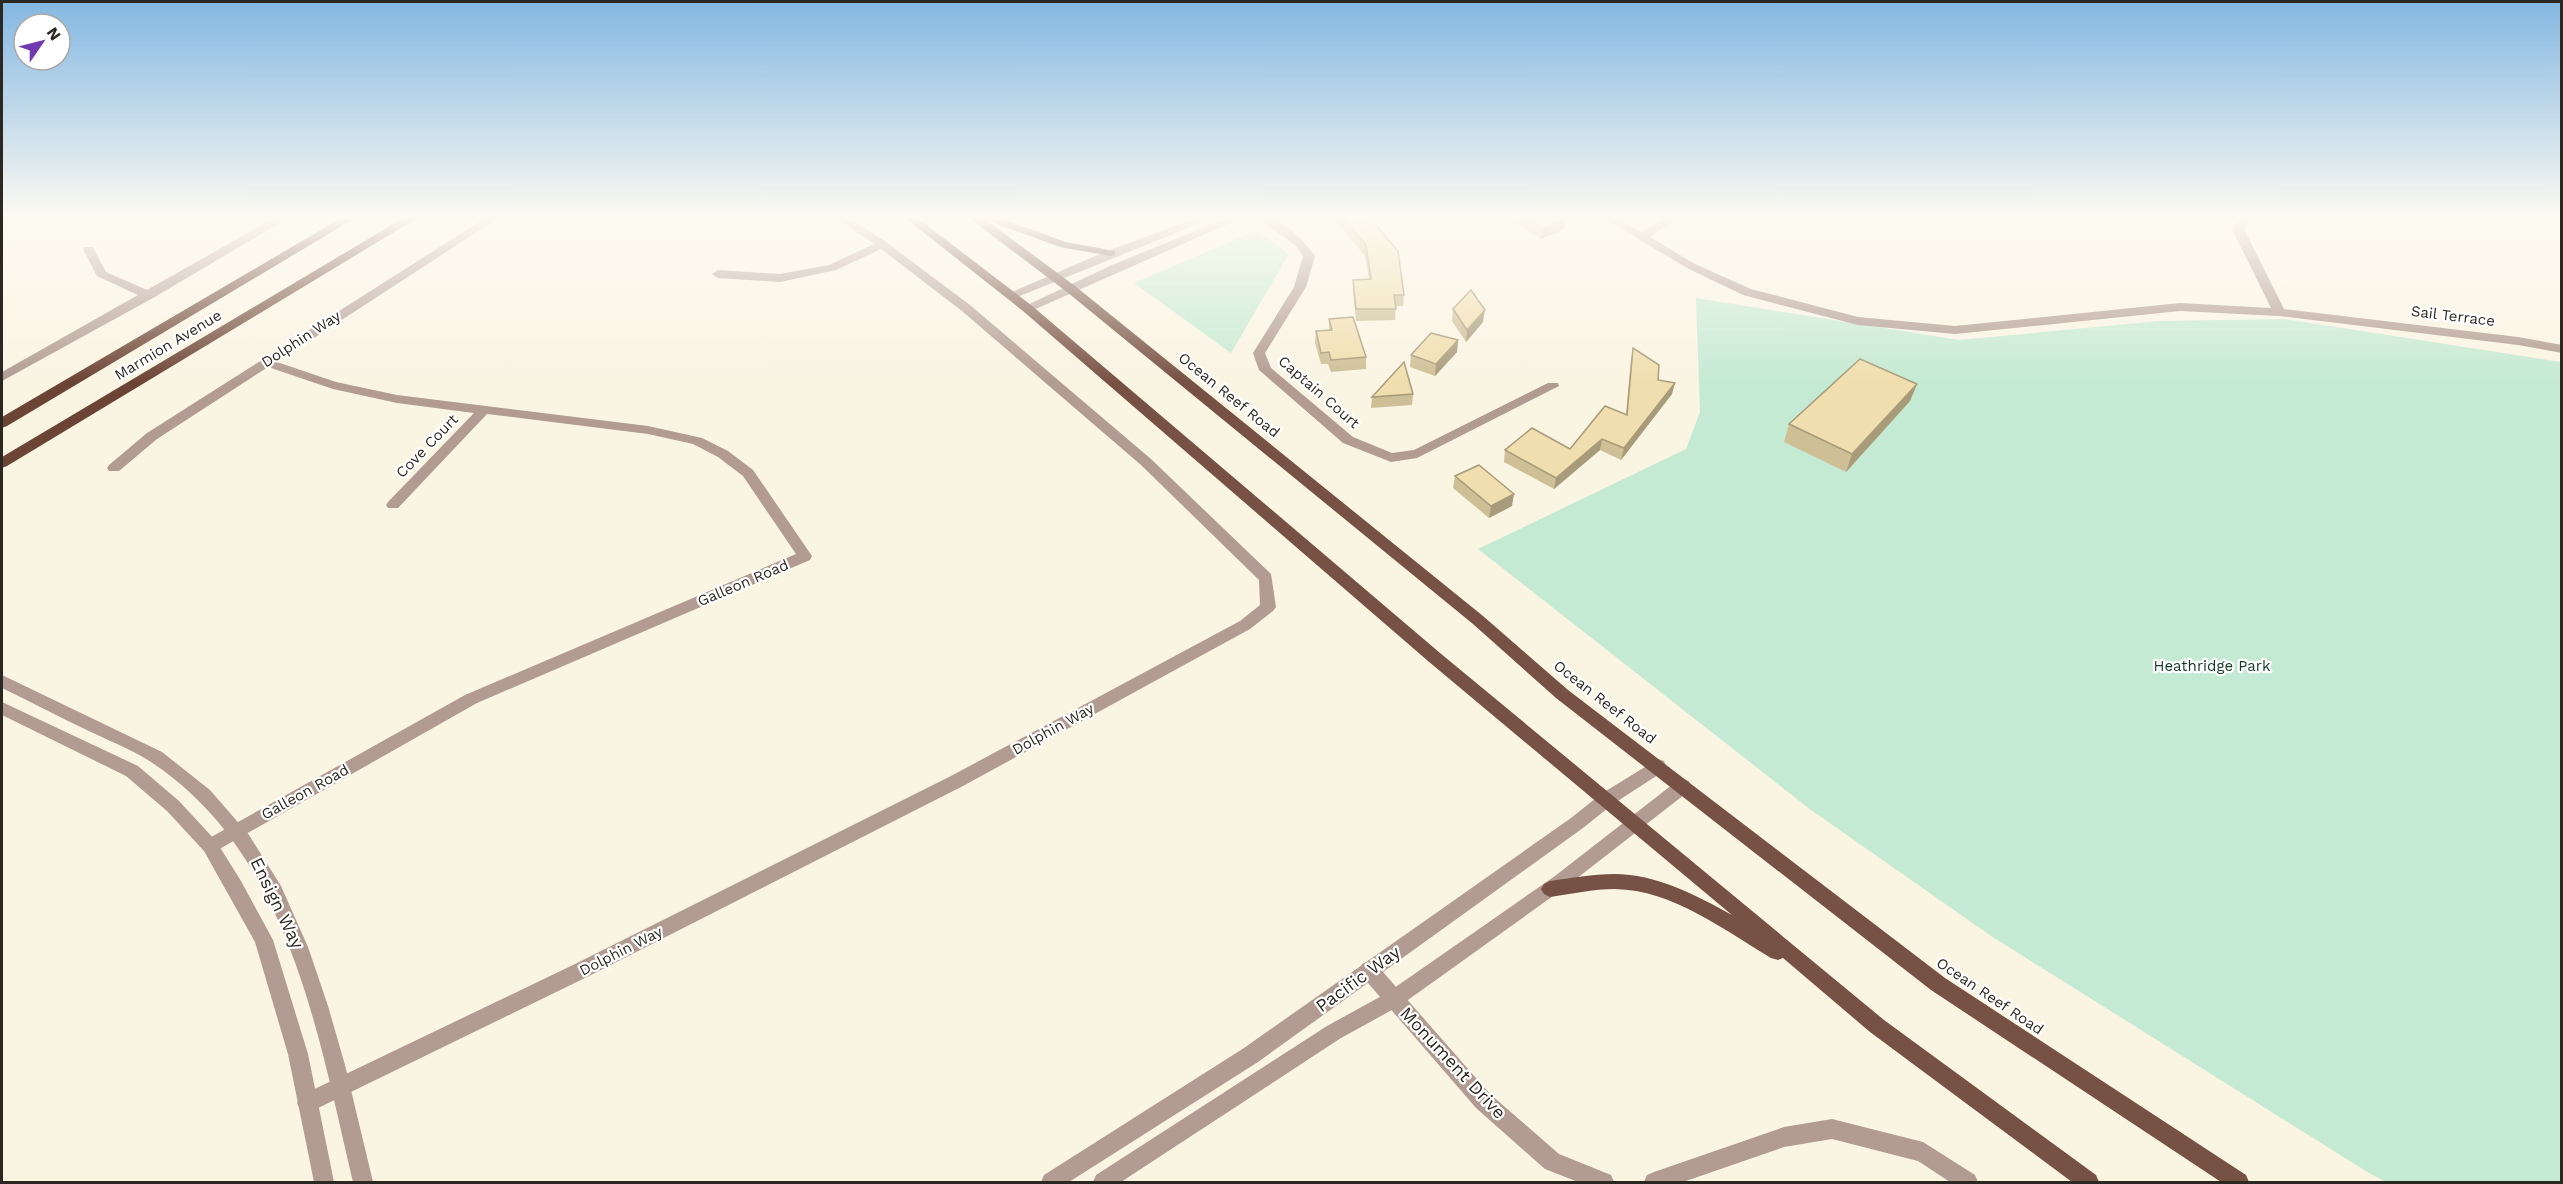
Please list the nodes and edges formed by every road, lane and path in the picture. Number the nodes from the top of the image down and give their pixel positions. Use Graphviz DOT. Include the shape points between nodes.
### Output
graph roads {
  1 [pos="100,272"];
  2 [pos="188,272"];
  3 [pos="257,272"];
  4 [pos="320,272"];
  5 [pos="407,272"];
  6 [pos="810,272"];
  7 [pos="919,272"];
  8 [pos="981,272"];
  9 [pos="1050,272"];
  10 [pos="1064,272"];
  11 [pos="1105,272"];
  12 [pos="1304,272"];
  13 [pos="1704,272"];
  14 [pos="2259,272"];
  15 [pos="718,274"];
  16 [pos="1055,276"];
  17 [pos="1071,289"];
  18 [pos="148,295"];
  19 [pos="1011,295"];
  20 [pos="1027,308"];
  21 [pos="2279,312"];
  22 [pos="2562,349"];
  23 [pos="266,362"];
  24 [pos="2,377"];
  25 [pos="1553,386"];
  26 [pos="484,410"];
  27 [pos="2,423"];
  28 [pos="2,462"];
  29 [pos="114,468"];
  30 [pos="393,505"];
  31 [pos="4,684"];
  32 [pos="2,708"];
  33 [pos="1658,766"];
  34 [pos="1683,786"];
  35 [pos="1607,799"];
  36 [pos="1636,824"];
  37 [pos="237,830"];
  38 [pos="210,846"];
  39 [pos="1550,888"];
  40 [pos="1369,970"];
  41 [pos="1812,971"];
  42 [pos="1394,999"];
  43 [pos="340,1087"];
  44 [pos="307,1103"];
  45 [pos="324,1182"];
  46 [pos="363,1182"];
  47 [pos="1051,1182"];
  48 [pos="1103,1182"];
  49 [pos="1604,1182"];
  50 [pos="1654,1182"];
  51 [pos="1968,1182"];
  52 [pos="2089,1182"];
  53 [pos="2239,1182"];
  1 -- 18 [label="street"];
  2 -- 18 [label="street"];
  3 -- 27 [label="highway, Marmion Avenue"];
  4 -- 28 [label="highway, Marmion Avenue"];
  5 -- 23 [label="street, Dolphin Way"];
  6 -- 15 [label="street" via="780,278"];
  7 -- 43 [label="street, Dolphin Way" via="1146,462 1266,578 1269,607 1245,625 957,781"];
  8 -- 19 [label="main road"];
  9 -- 16 [label="main road, Ocean Reef Road"];
  10 -- 16 [label="street"];
  11 -- 17 [label="street"];
  12 -- 25 [label="street, Captain Court" via="1300,287 1259,353 1265,370 1348,441 1391,458 1417,454"];
  13 -- 21 [label="street, Sail Terrace" via="1747,292 1858,321 1955,330 2180,307"];
  14 -- 21 [label="street"];
  16 -- 17 [label="main road, Ocean Reef Road"];
  16 -- 19 [label="street"];
  17 -- 20 [label="street"];
  17 -- 33 [label="main road, Ocean Reef Road" via="1562,693"];
  18 -- 24 [label="street"];
  19 -- 20 [label="main road"];
  20 -- 35 [label="main road" via="1434,657"];
  21 -- 22 [label="street, Sail Terrace"];
  23 -- 26 [label="street, Galleon Road" via="333,385 386,397"];
  23 -- 29 [label="street, Dolphin Way" via="152,436"];
  26 -- 30 [label="street, Cove Court"];
  26 -- 37 [label="street, Galleon Road" via="648,430 697,441 748,473 805,556 471,699"];
  31 -- 37 [label="street, Ensign Way" via="157,758 195,787"];
  32 -- 38 [label="street, Ensign Way" via="132,771 173,806"];
  33 -- 34 [label="main road, Ocean Reef Road"];
  33 -- 35 [label="street, Pacific Way"];
  34 -- 36 [label="street, Pacific Way"];
  34 -- 53 [label="main road, Ocean Reef Road" via="1938,984"];
  35 -- 36 [label="main road"];
  35 -- 40 [label="street, Pacific Way"];
  36 -- 39 [label="street, Pacific Way"];
  36 -- 41 [label="main road"];
  37 -- 38 [label="street, Galleon Road"];
  37 -- 43 [label="street, Ensign Way" via="266,873 288,918 311,977"];
  38 -- 44 [label="street, Ensign Way" via="264,940 284,1001"];
  39 -- 41 [label="main road" via="1636,884 1699,907"];
  39 -- 42 [label="street, Pacific Way"];
  40 -- 42 [label="street, Monument Drive"];
  40 -- 47 [label="street, Pacific Way" via="1251,1055"];
  41 -- 52 [label="main road" via="1878,1026"];
  42 -- 48 [label="street, Pacific Way" via="1334,1032"];
  42 -- 49 [label="street, Monument Drive" via="1484,1101 1552,1162"];
  43 -- 44 [label="street, Dolphin Way"];
  43 -- 46 [label="street, Ensign Way"];
  44 -- 45 [label="street, Ensign Way"];
  50 -- 51 [label="street" via="1784,1137 1832,1129 1923,1152"];
}
